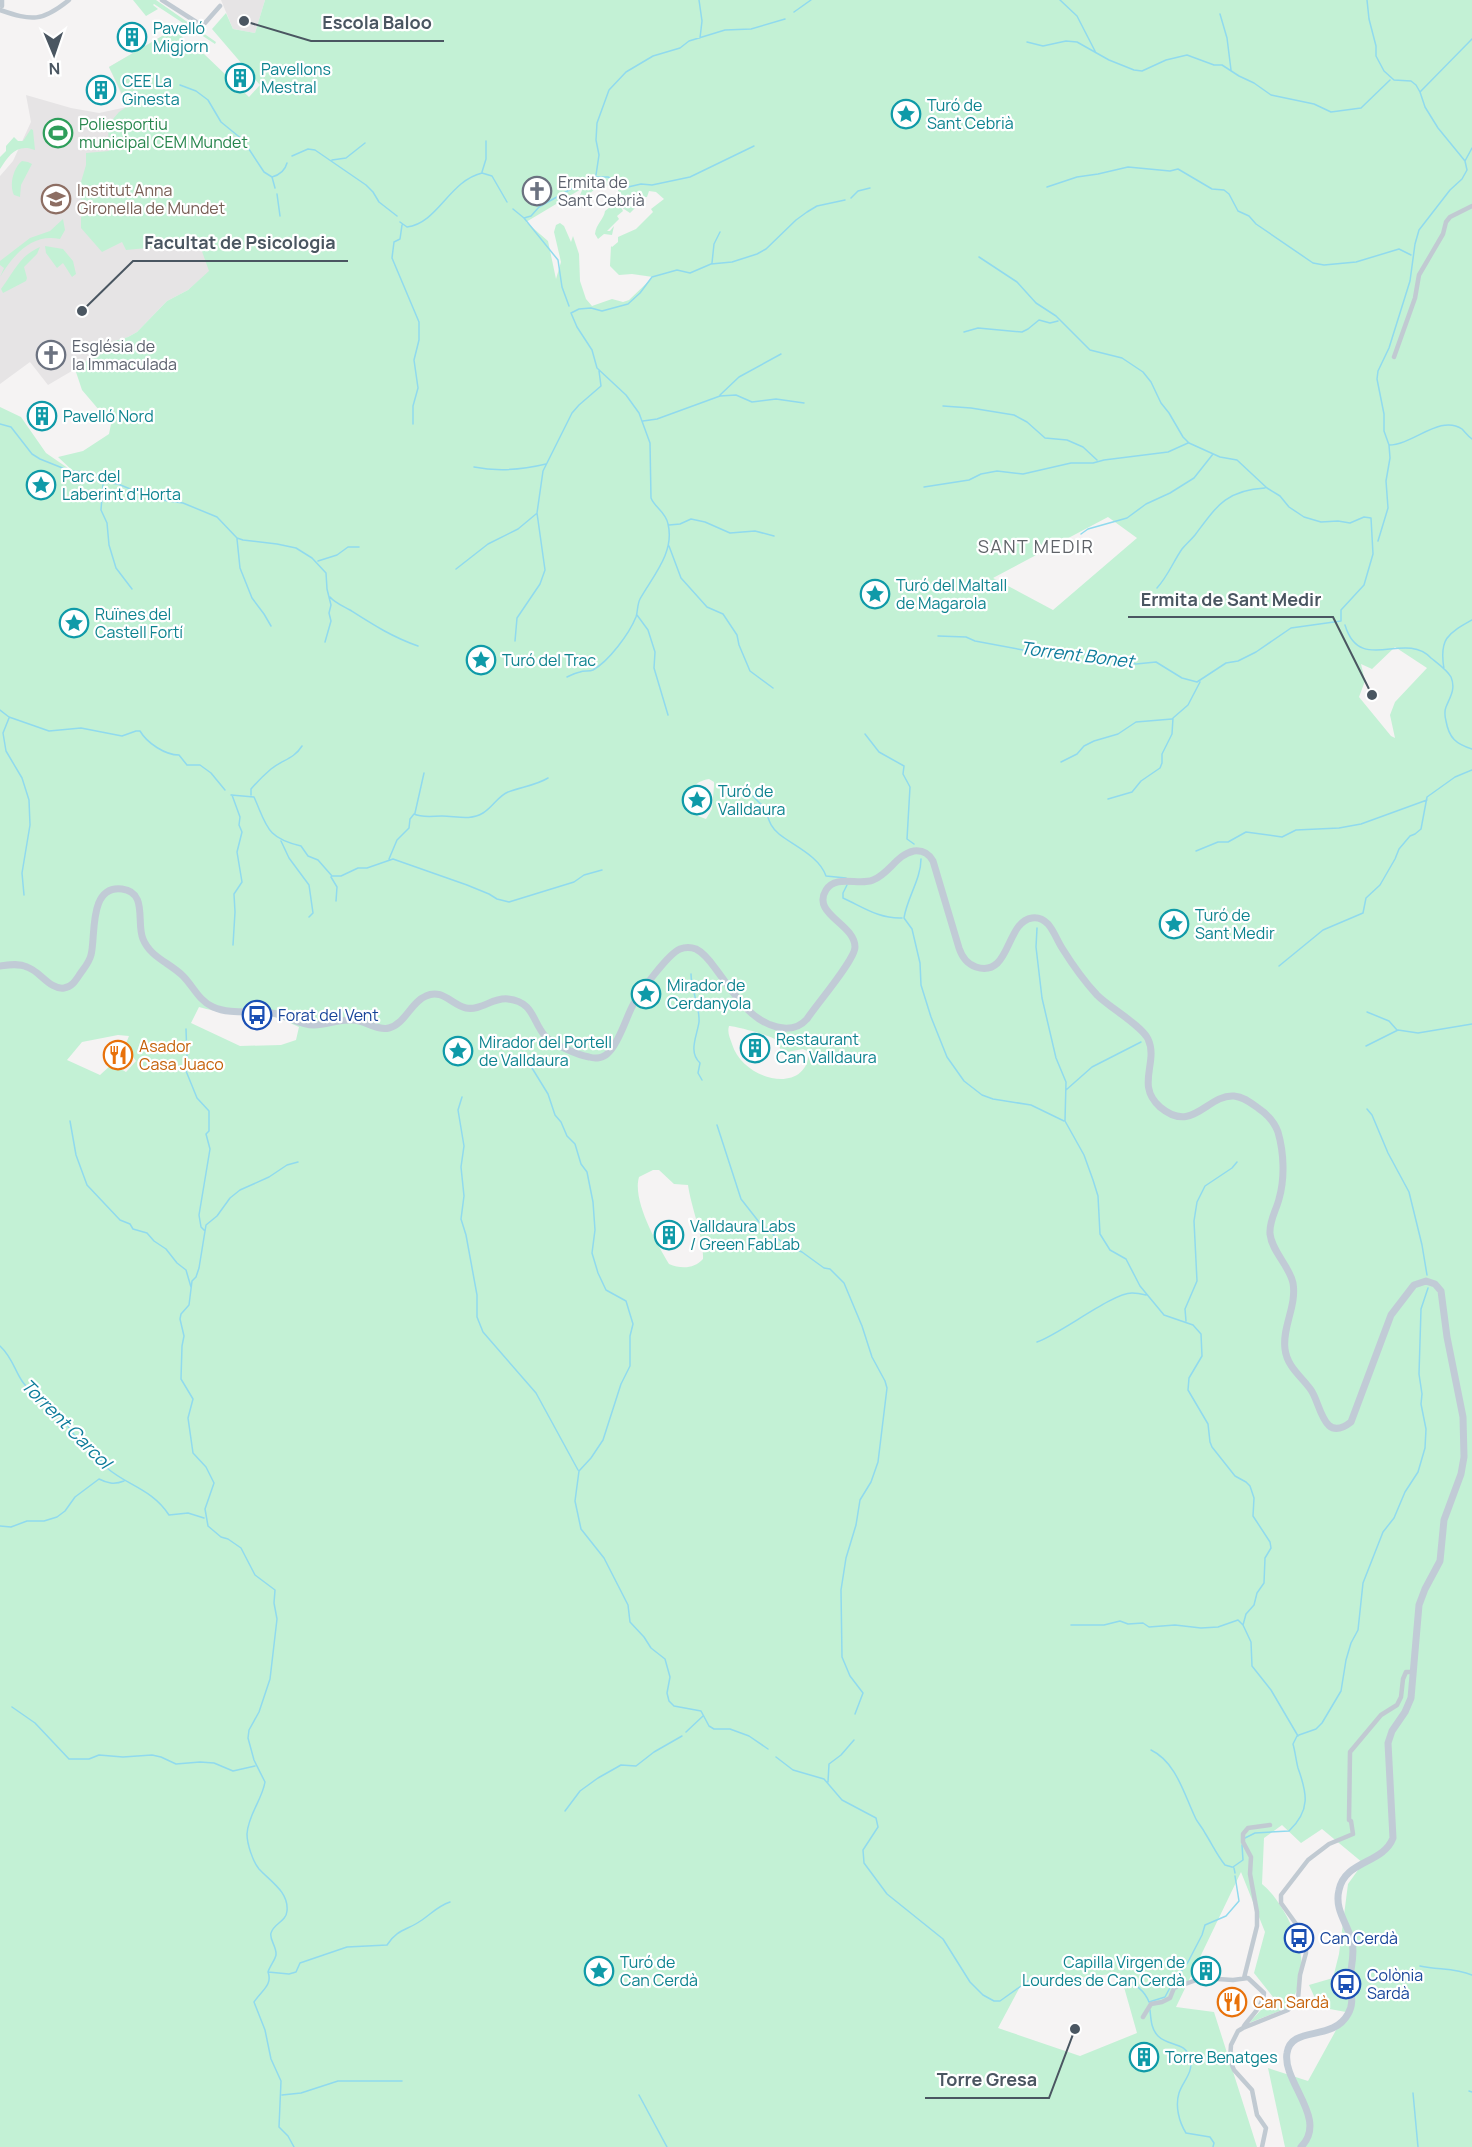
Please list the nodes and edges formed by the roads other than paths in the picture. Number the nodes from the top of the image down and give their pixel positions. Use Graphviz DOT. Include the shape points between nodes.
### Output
graph roads {
  1 [pos="69,0"];
  2 [pos="162,0"];
  3 [pos="1,5"];
  4 [pos="220,6"];
  5 [pos="1472,206"];
  6 [pos="1394,357"];
  7 [pos="0,966"];
  8 [pos="1413,1672"];
  9 [pos="1270,1825"];
  10 [pos="1244,1978"];
  11 [pos="1143,2016"];
  12 [pos="1243,2028"];
  13 [pos="1262,2147"];
  14 [pos="1301,2147"];
  1 -- 3 [label="street" via="34,18"];
  2 -- 4 [label="street" via="202,27"];
  5 -- 6 [label="street" via="1446,222 1419,275 1417,294"];
  7 -- 8 [label="street" via="25,966 55,986 70,986 89,960 100,902 110,891 123,889 139,903 141,934 149,950 182,975 202,1000 214,1008 276,1013 309,1024 353,1020 386,1028 396,1025 429,994 441,995 469,1008 509,999 530,1011 549,1039 597,1058 611,1050 634,1002 650,981 684,948 694,948 704,955 758,1019 782,1028 800,1025 854,950 851,934 824,905 828,887 838,882 875,880 907,853 924,852 933,861 959,948 970,964 981,968 996,965 1023,922 1043,920 1096,994 1147,1037 1151,1050 1148,1086 1160,1107 1187,1116 1232,1096 1245,1099 1270,1117 1277,1130 1283,1167 1270,1234 1291,1276 1294,1293 1285,1352 1290,1365 1312,1391 1327,1424 1345,1426 1353,1419 1386,1326 1411,1287 1426,1281 1439,1289 1463,1417 1464,1457 1445,1514 1440,1562 1419,1605"];
  8 -- 12 [label="street" via="1404,1676 1397,1705 1381,1715 1350,1752 1349,1820 1353,1834 1329,1844 1308,1860 1281,1895 1281,1904 1306,1942 1298,1999 1288,2010"];
  8 -- 14 [label="street" via="1409,1703 1388,1743 1392,1841 1382,1852 1347,1872 1338,1892 1339,1910 1354,1950 1351,2009 1335,2028 1298,2037 1287,2051 1288,2064 1311,2123 1309,2137"];
  9 -- 10 [label="street" via="1248,1828 1243,1834 1251,1857 1257,1912"];
  10 -- 11 [label="street" via="1202,1978 1174,1988 1170,1998 1150,2004"];
  10 -- 12 [label="street" via="1264,1993 1262,2003"];
  12 -- 13 [label="street" via="1230,2045 1230,2060 1252,2090 1257,2115 1266,2128"];
}
